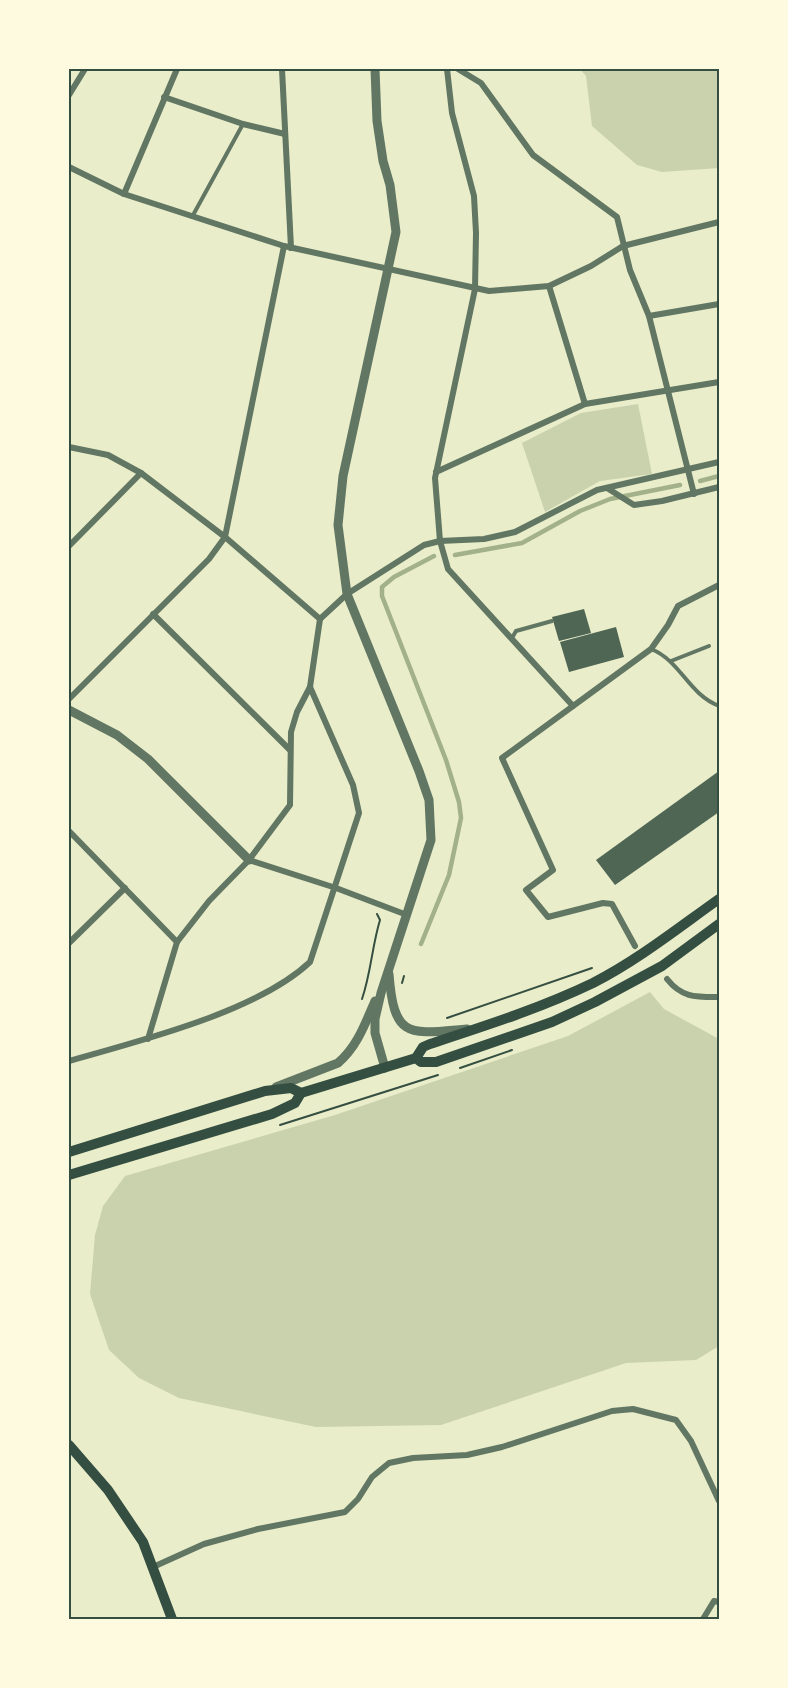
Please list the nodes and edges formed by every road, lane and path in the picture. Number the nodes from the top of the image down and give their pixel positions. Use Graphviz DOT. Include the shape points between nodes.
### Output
graph roads {
  1 [pos="85,69"];
  2 [pos="177,69"];
  3 [pos="282,69"];
  4 [pos="375,69"];
  5 [pos="447,69"];
  6 [pos="458,69"];
  7 [pos="69,95"];
  8 [pos="164,97"];
  9 [pos="243,124"];
  10 [pos="285,134"];
  11 [pos="69,168"];
  12 [pos="124,194"];
  13 [pos="192,217"];
  14 [pos="719,222"];
  15 [pos="623,246"];
  16 [pos="288,247"];
  17 [pos="388,269"];
  18 [pos="549,286"];
  19 [pos="475,290"];
  20 [pos="719,304"];
  21 [pos="649,316"];
  22 [pos="719,382"];
  23 [pos="668,391"];
  24 [pos="585,404"];
  25 [pos="69,447"];
  26 [pos="719,462"];
  27 [pos="687,470"];
  28 [pos="436,472"];
  29 [pos="141,473"];
  30 [pos="719,487"];
  31 [pos="607,488"];
  32 [pos="694,494"];
  33 [pos="225,537"];
  34 [pos="440,541"];
  35 [pos="69,546"];
  36 [pos="719,585"];
  37 [pos="347,594"];
  38 [pos="153,614"];
  39 [pos="320,619"];
  40 [pos="552,621"];
  41 [pos="511,638"];
  42 [pos="709,646"];
  43 [pos="651,649"];
  44 [pos="671,661"];
  45 [pos="309,687"];
  46 [pos="69,699"];
  47 [pos="573,706"];
  48 [pos="719,706"];
  49 [pos="69,710"];
  50 [pos="290,750"];
  51 [pos="69,831"];
  52 [pos="249,860"];
  53 [pos="125,888"];
  54 [pos="336,888"];
  55 [pos="719,899"];
  56 [pos="374,910"];
  57 [pos="408,915"];
  58 [pos="719,924"];
  59 [pos="177,942"];
  60 [pos="69,943"];
  61 [pos="635,946"];
  62 [pos="598,966"];
  63 [pos="389,970"];
  64 [pos="404,976"];
  65 [pos="667,979"];
  66 [pos="401,986"];
  67 [pos="719,997"];
  68 [pos="359,1008"];
  69 [pos="439,1021"];
  70 [pos="482,1028"];
  71 [pos="148,1039"];
  72 [pos="519,1048"];
  73 [pos="416,1058"];
  74 [pos="69,1061"];
  75 [pos="385,1068"];
  76 [pos="454,1070"];
  77 [pos="445,1073"];
  78 [pos="265,1091"];
  79 [pos="302,1093"];
  80 [pos="279,1125"];
  81 [pos="69,1152"];
  82 [pos="69,1175"];
  83 [pos="69,1445"];
  84 [pos="719,1501"];
  85 [pos="153,1567"];
  86 [pos="716,1601"];
  87 [pos="172,1619"];
  88 [pos="703,1619"];
  1 -- 7 [label="street"];
  2 -- 8 [label="street"];
  3 -- 10 [label="street"];
  4 -- 17 [label="street" via="377,121 396,232"];
  5 -- 19 [label="street" via="452,114 476,212"];
  6 -- 15 [label="street" via="482,83 533,154 617,217"];
  8 -- 9 [label="street"];
  8 -- 12 [label="street"];
  9 -- 10 [label="street"];
  9 -- 13 [label="lane"];
  10 -- 16 [label="street"];
  11 -- 12 [label="street"];
  12 -- 13 [label="street"];
  13 -- 16 [label="street"];
  14 -- 15 [label="street"];
  15 -- 18 [label="street"];
  15 -- 21 [label="street"];
  16 -- 17 [label="street"];
  16 -- 33 [label="street"];
  17 -- 19 [label="street"];
  17 -- 37 [label="street" via="343,476 338,525"];
  18 -- 19 [label="street" via="515,291"];
  18 -- 24 [label="street"];
  19 -- 28 [label="street"];
  20 -- 21 [label="street"];
  21 -- 23 [label="street"];
  22 -- 23 [label="street"];
  23 -- 24 [label="street"];
  23 -- 27 [label="street"];
  24 -- 28 [label="street"];
  25 -- 29 [label="street" via="108,455"];
  26 -- 27 [label="street"];
  27 -- 31 [label="street"];
  27 -- 32 [label="street"];
  28 -- 34 [label="street"];
  29 -- 33 [label="street"];
  29 -- 35 [label="street"];
  30 -- 32 [label="street"];
  31 -- 32 [label="street" via="634,505"];
  31 -- 34 [label="street" via="515,532 484,539"];
  33 -- 38 [label="street" via="209,559"];
  33 -- 39 [label="street"];
  34 -- 37 [label="street" via="408,554"];
  34 -- 41 [label="street" via="448,569"];
  36 -- 43 [label="street" via="678,606"];
  37 -- 39 [label="street"];
  37 -- 57 [label="street" via="429,800 431,840"];
  38 -- 46 [label="street"];
  38 -- 50 [label="street"];
  39 -- 45 [label="street"];
  40 -- 41 [label="lane" via="516,631"];
  41 -- 47 [label="street"];
  42 -- 44 [label="lane"];
  43 -- 44 [label="lane"];
  43 -- 47 [label="street"];
  44 -- 48 [label="lane" via="703,699"];
  45 -- 50 [label="street" via="297,712"];
  45 -- 54 [label="street" via="358,801 357,825"];
  47 -- 61 [label="street" via="502,758 553,870 526,890 548,917 612,904"];
  49 -- 52 [label="street" via="117,735 148,759"];
  50 -- 52 [label="street" via="290,805"];
  51 -- 53 [label="street"];
  52 -- 54 [label="street"];
  52 -- 59 [label="street" via="209,901"];
  53 -- 59 [label="street"];
  53 -- 60 [label="street"];
  54 -- 57 [label="street"];
  54 -- 71 [label="street" via="310,962 300,972 237,1006"];
  55 -- 70 [label="main road" via="644,954 593,983"];
  56 -- 68 [label="path" via="380,920"];
  57 -- 63 [label="street"];
  58 -- 73 [label="main road" via="644,977 552,1022 436,1062"];
  59 -- 71 [label="street"];
  62 -- 69 [label="path"];
  63 -- 70 [label="street" via="394,1012 407,1028 419,1034"];
  63 -- 75 [label="street" via="375,1019"];
  63 -- 78 [label="street" via="360,1035 344,1058"];
  64 -- 66 [label="path"];
  65 -- 67 [label="street" via="688,997"];
  70 -- 73 [label="main road" via="423,1047"];
  71 -- 74 [label="street"];
  72 -- 76 [label="path"];
  73 -- 75 [label="main road"];
  75 -- 79 [label="main road"];
  77 -- 80 [label="path"];
  78 -- 79 [label="main road" via="291,1088"];
  78 -- 81 [label="main road"];
  79 -- 82 [label="main road" via="295,1102 272,1114"];
  83 -- 85 [label="main road" via="127,1517"];
  84 -- 85 [label="street" via="692,1441 675,1420 633,1409 612,1411 502,1447 467,1455 389,1463 372,1477 345,1512 204,1544"];
  85 -- 87 [label="main road"];
  86 -- 88 [label="street"];
}
